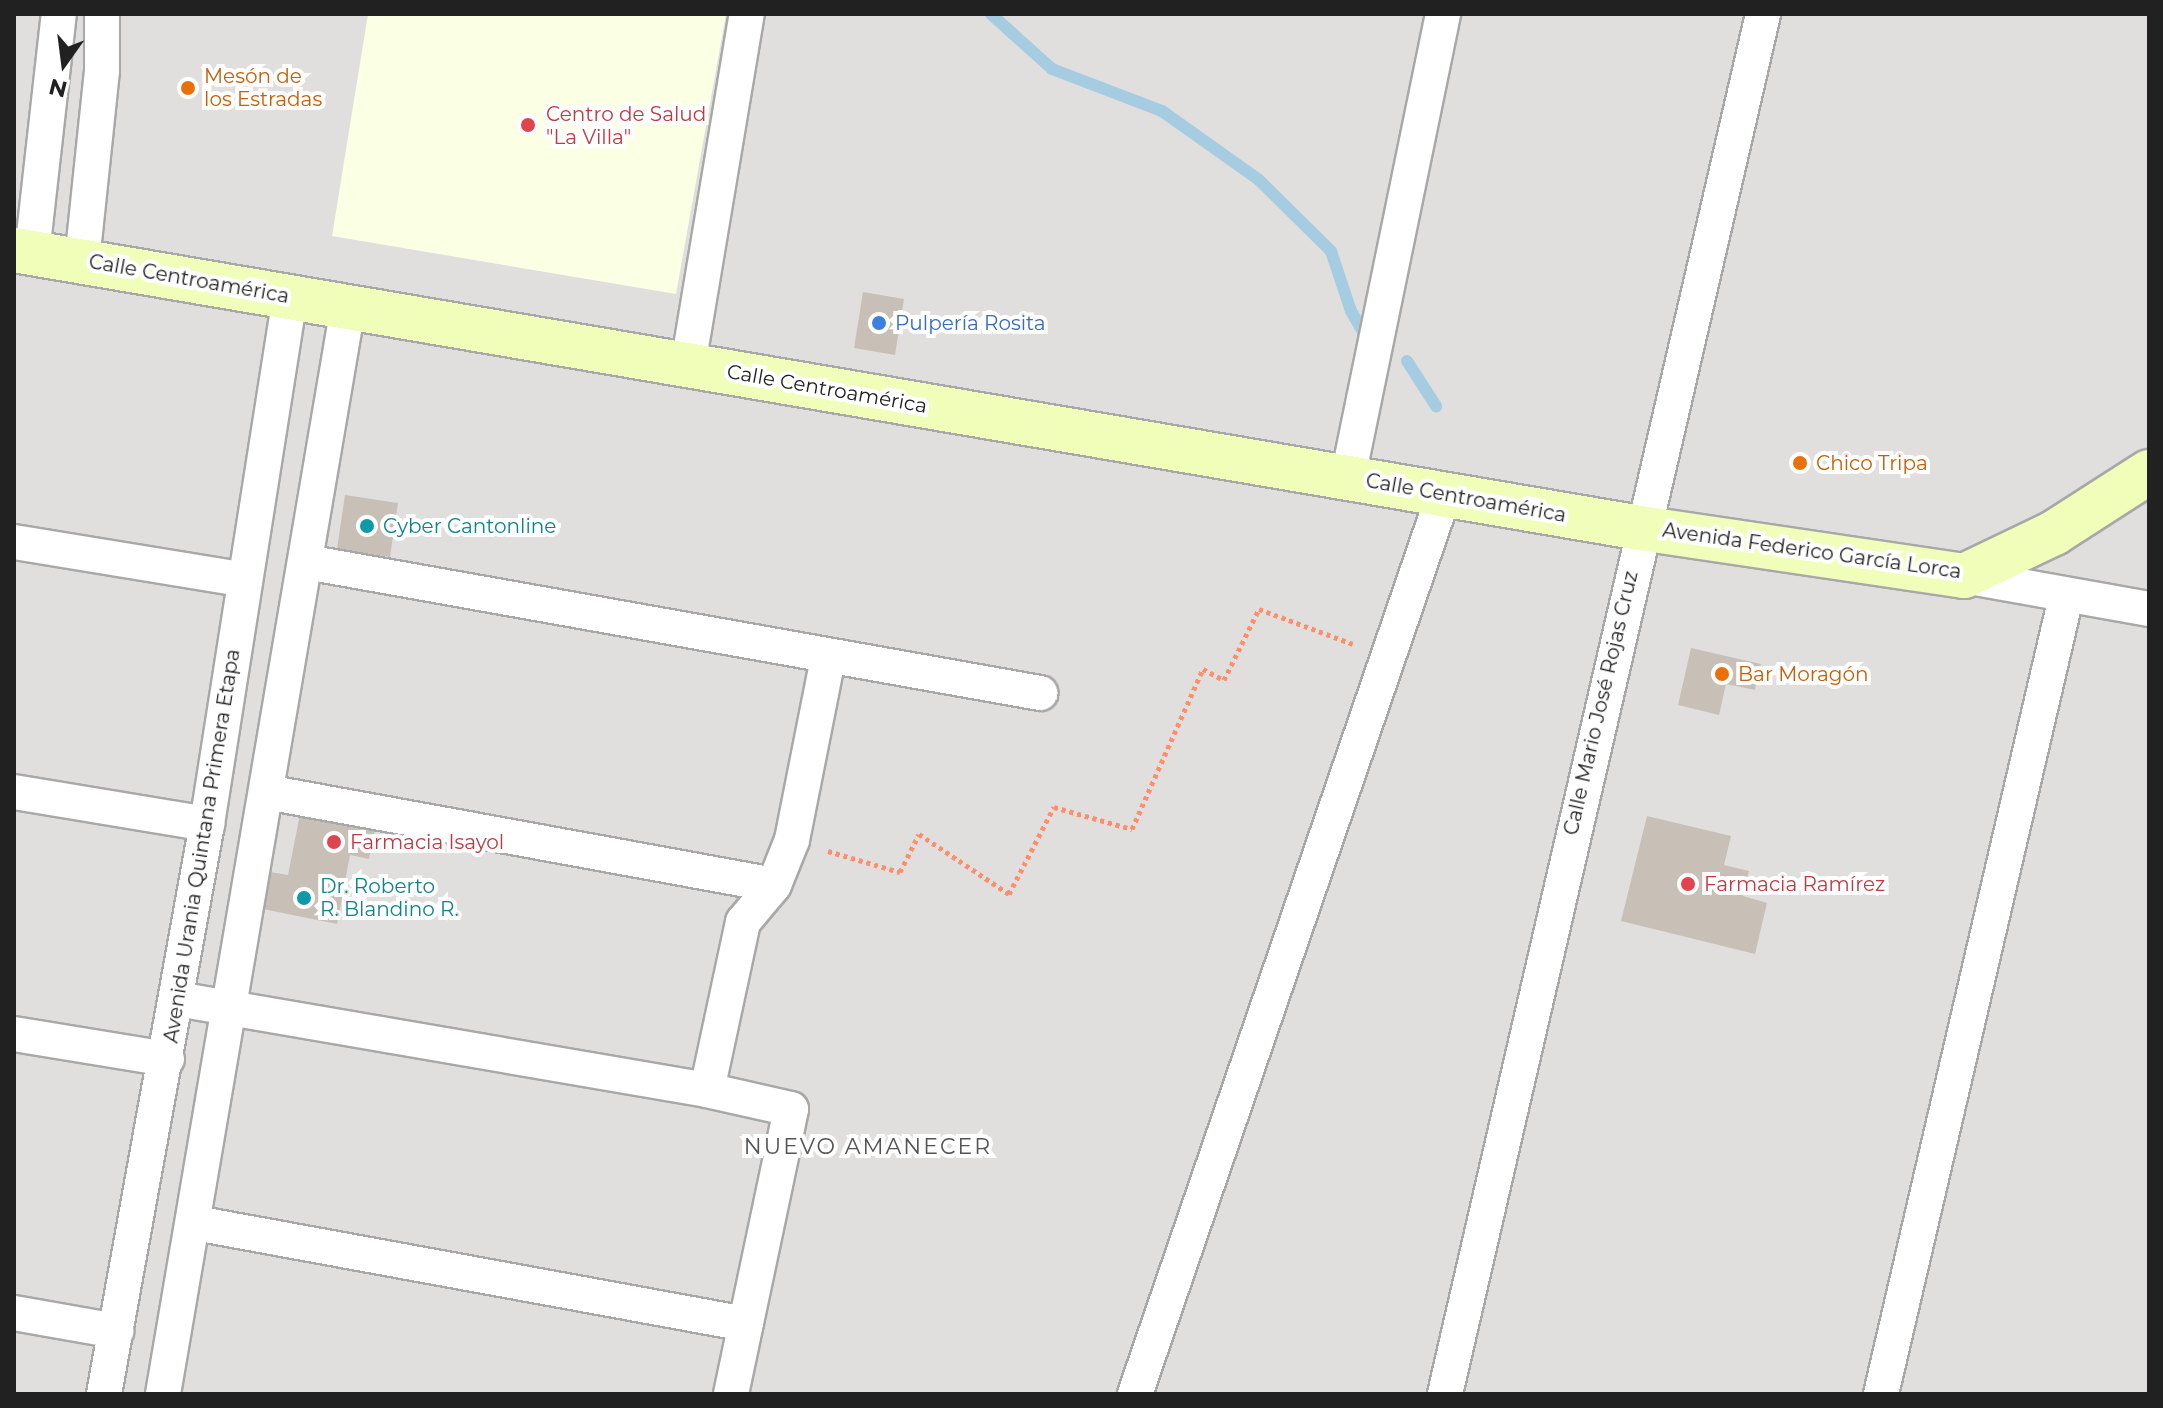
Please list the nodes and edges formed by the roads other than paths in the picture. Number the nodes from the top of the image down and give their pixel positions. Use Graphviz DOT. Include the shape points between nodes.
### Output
graph roads {
  1 [pos="59,14"];
  2 [pos="102,14"];
  3 [pos="747,14"];
  4 [pos="1443,14"];
  5 [pos="1763,14"];
  6 [pos="54,71"];
  7 [pos="102,71"];
  8 [pos="23,251"];
  9 [pos="82,261"];
  10 [pos="290,297"];
  11 [pos="348,307"];
  12 [pos="688,365"];
  13 [pos="2149,472"];
  14 [pos="1348,477"];
  15 [pos="1444,494"];
  16 [pos="1640,528"];
  17 [pos="14,542"];
  18 [pos="306,562"];
  19 [pos="1964,576"];
  20 [pos="245,580"];
  21 [pos="2066,597"];
  22 [pos="2149,609"];
  23 [pos="828,659"];
  24 [pos="1040,693"];
  25 [pos="14,792"];
  26 [pos="266,792"];
  27 [pos="207,824"];
  28 [pos="774,885"];
  29 [pos="177,999"];
  30 [pos="229,1007"];
  31 [pos="14,1034"];
  32 [pos="167,1059"];
  33 [pos="707,1090"];
  34 [pos="195,1223"];
  35 [pos="14,1313"];
  36 [pos="746,1324"];
  37 [pos="116,1331"];
  38 [pos="104,1394"];
  39 [pos="163,1394"];
  40 [pos="731,1394"];
  41 [pos="1135,1394"];
  42 [pos="1445,1394"];
  43 [pos="1881,1394"];
  1 -- 6 [label="street"];
  2 -- 7 [label="street"];
  3 -- 12 [label="street"];
  4 -- 14 [label="street"];
  5 -- 16 [label="street, Calle Mario José Rojas Cruz"];
  6 -- 7 [label="street"];
  6 -- 8 [label="street"];
  7 -- 9 [label="street"];
  8 -- 9 [label="main road, Calle Centroamérica"];
  9 -- 10 [label="main road, Calle Centroamérica"];
  10 -- 11 [label="main road, Calle Centroamérica"];
  10 -- 20 [label="street, Avenida Urania Quintana Primera Etapa"];
  11 -- 12 [label="main road, Calle Centroamérica"];
  11 -- 18 [label="street"];
  12 -- 14 [label="main road, Calle Centroamérica"];
  13 -- 19 [label="main road, Avenida Federico García Lorca" via="2054,533"];
  14 -- 15 [label="main road, Calle Centroamérica"];
  15 -- 16 [label="main road, Calle Centroamérica"];
  15 -- 41 [label="street"];
  16 -- 19 [label="main road, Avenida Federico García Lorca"];
  16 -- 42 [label="street, Calle Mario José Rojas Cruz"];
  17 -- 20 [label="street"];
  18 -- 23 [label="street"];
  18 -- 26 [label="street"];
  19 -- 21 [label="street"];
  20 -- 27 [label="street, Avenida Urania Quintana Primera Etapa"];
  21 -- 22 [label="street"];
  21 -- 43 [label="street"];
  23 -- 24 [label="street"];
  23 -- 28 [label="street" via="792,840"];
  25 -- 27 [label="street"];
  26 -- 28 [label="street"];
  26 -- 30 [label="street"];
  27 -- 29 [label="street, Avenida Urania Quintana Primera Etapa"];
  28 -- 33 [label="street" via="743,922"];
  29 -- 30 [label="street"];
  29 -- 32 [label="street, Avenida Urania Quintana Primera Etapa"];
  30 -- 33 [label="street"];
  30 -- 34 [label="street"];
  31 -- 32 [label="street"];
  32 -- 37 [label="street, Avenida Urania Quintana Primera Etapa"];
  33 -- 36 [label="street" via="791,1109"];
  34 -- 36 [label="street"];
  34 -- 39 [label="street"];
  35 -- 37 [label="street"];
  36 -- 40 [label="street"];
  37 -- 38 [label="street, Avenida Urania Quintana Primera Etapa"];
}
